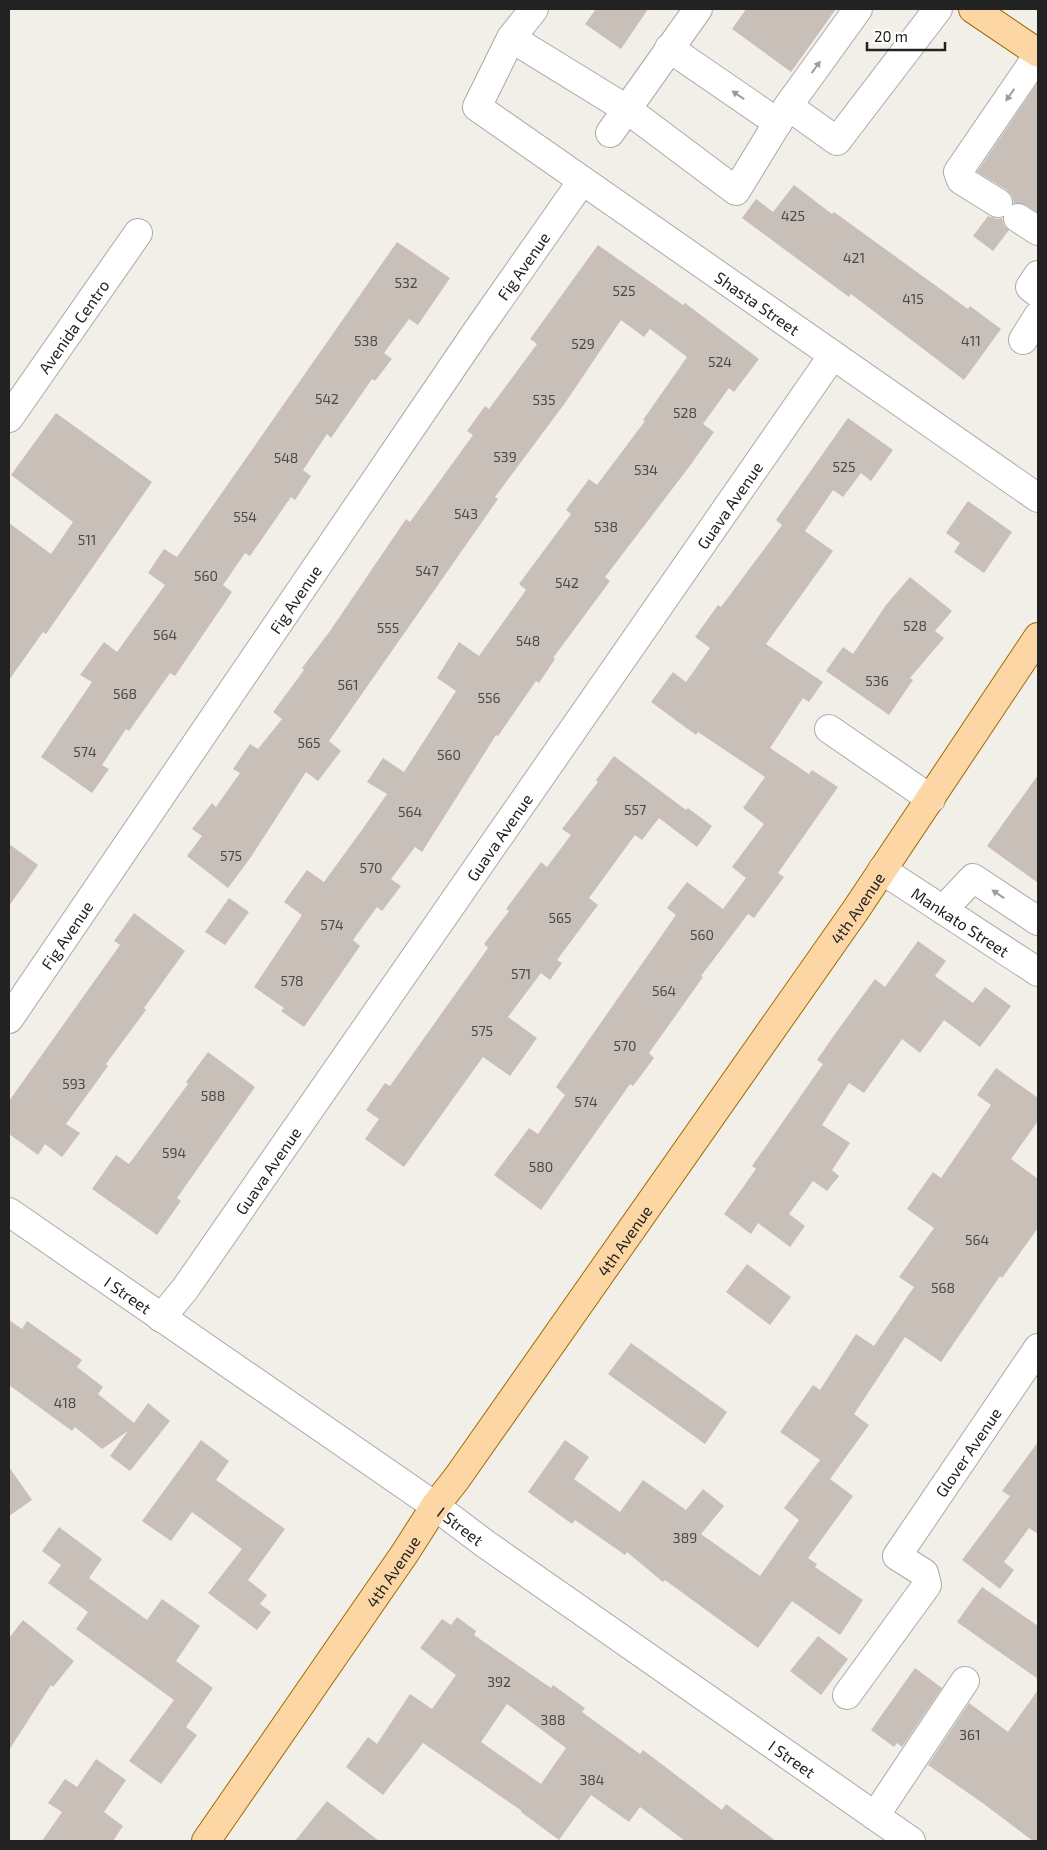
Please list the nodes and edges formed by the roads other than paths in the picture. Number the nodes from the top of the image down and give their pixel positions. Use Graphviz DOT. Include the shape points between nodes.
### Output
graph roads {
  1 [pos="534,9"];
  2 [pos="698,9"];
  3 [pos="858,9"];
  4 [pos="938,9"];
  5 [pos="974,9"];
  6 [pos="512,38"];
  7 [pos="669,48"];
  8 [pos="1038,54"];
  9 [pos="628,110"];
  10 [pos="783,115"];
  11 [pos="610,133"];
  12 [pos="582,181"];
  13 [pos="1018,217"];
  14 [pos="138,233"];
  15 [pos="1038,275"];
  16 [pos="1038,293"];
  17 [pos="1038,316"];
  18 [pos="1023,340"];
  19 [pos="833,355"];
  20 [pos="9,418"];
  21 [pos="1038,498"];
  22 [pos="1038,637"];
  23 [pos="829,730"];
  24 [pos="931,799"];
  25 [pos="882,870"];
  26 [pos="943,910"];
  27 [pos="1038,921"];
  28 [pos="1038,972"];
  29 [pos="9,1019"];
  30 [pos="9,1212"];
  31 [pos="161,1318"];
  32 [pos="1038,1348"];
  33 [pos="435,1506"];
  34 [pos="965,1681"];
  35 [pos="847,1695"];
  36 [pos="875,1816"];
  37 [pos="206,1841"];
  38 [pos="911,1841"];
  1 -- 6 [label="street"];
  2 -- 7 [label="street"];
  10 -- 3 [label="street, one-way"];
  4 -- 10 [label="street" via="837,141"];
  5 -- 8 [label="main road"];
  6 -- 9 [label="street"];
  6 -- 12 [label="street, Shasta Street" via="477,107"];
  7 -- 9 [label="street"];
  10 -- 7 [label="street, one-way"];
  8 -- 13 [label="street, one-way" via="958,172 961,180"];
  9 -- 10 [label="street" via="736,191"];
  9 -- 11 [label="street"];
  12 -- 19 [label="street, Shasta Street"];
  12 -- 29 [label="street, Fig Avenue" via="476,331"];
  14 -- 20 [label="street, Avenida Centro"];
  15 -- 16 [label="street" via="1030,287"];
  17 -- 18 [label="street"];
  19 -- 21 [label="street, Shasta Street"];
  19 -- 31 [label="street, Guava Avenue" via="185,1289"];
  22 -- 24 [label="main road, 4th Avenue"];
  23 -- 24 [label="street"];
  24 -- 25 [label="main road, 4th Avenue"];
  25 -- 26 [label="street, Mankato Street"];
  25 -- 33 [label="main road, 4th Avenue"];
  27 -- 26 [label="street, one-way" via="973,878"];
  26 -- 28 [label="street, Mankato Street"];
  30 -- 31 [label="street, I Street"];
  31 -- 33 [label="street, I Street"];
  32 -- 35 [label="street, Glover Avenue" via="897,1556 924,1573 927,1584"];
  33 -- 36 [label="street, I Street"];
  33 -- 37 [label="main road, 4th Avenue"];
  34 -- 36 [label="street"];
  36 -- 38 [label="street, I Street"];
}
